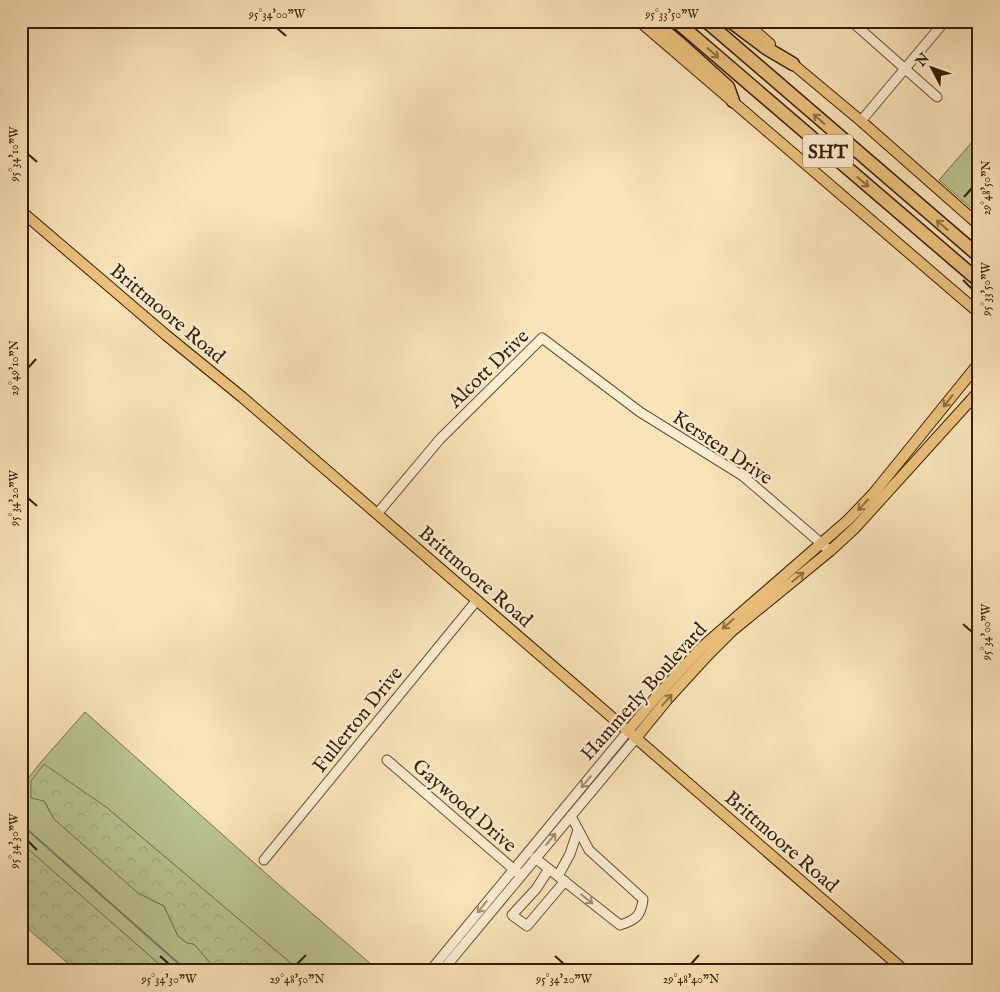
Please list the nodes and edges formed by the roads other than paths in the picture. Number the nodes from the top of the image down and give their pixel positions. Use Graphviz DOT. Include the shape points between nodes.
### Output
graph roads {
  1 [pos="639,21"];
  2 [pos="655,21"];
  3 [pos="676,21"];
  4 [pos="706,21"];
  5 [pos="730,21"];
  6 [pos="744,21"];
  7 [pos="851,21"];
  8 [pos="945,21"];
  9 [pos="792,64"];
  10 [pos="905,69"];
  11 [pos="937,97"];
  12 [pos="733,101"];
  13 [pos="861,121"];
  14 [pos="21,211"];
  15 [pos="979,224"];
  16 [pos="979,256"];
  17 [pos="979,281"];
  18 [pos="979,313"];
  19 [pos="979,363"];
  20 [pos="979,391"];
  21 [pos="640,412"];
  22 [pos="377,514"];
  23 [pos="826,548"];
  24 [pos="477,600"];
  25 [pos="632,734"];
  26 [pos="387,760"];
  27 [pos="571,816"];
  28 [pos="559,822"];
  29 [pos="578,830"];
  30 [pos="586,844"];
  31 [pos="570,854"];
  32 [pos="535,858"];
  33 [pos="264,860"];
  34 [pos="549,869"];
  35 [pos="517,872"];
  36 [pos="561,879"];
  37 [pos="465,936"];
  38 [pos="430,971"];
  39 [pos="442,971"];
  40 [pos="905,971"];
  1 -- 12 [label="main road"];
  2 -- 12 [label="highway" via="728,88"];
  3 -- 17 [label="highway, SHT, one-way"];
  16 -- 4 [label="highway, SHT, one-way"];
  5 -- 9 [label="highway"];
  6 -- 9 [label="main road"];
  7 -- 10 [label="street"];
  8 -- 10 [label="street"];
  9 -- 13 [label="main road"];
  10 -- 11 [label="street"];
  10 -- 13 [label="street"];
  12 -- 18 [label="main road"];
  13 -- 15 [label="main road"];
  14 -- 22 [label="main road, Brittmoore Road"];
  19 -- 23 [label="main road, Hammerly Boulevard, one-way"];
  20 -- 23 [label="main road, Hammerly Boulevard" via="880,501"];
  21 -- 22 [label="street, Alcott Drive" via="542,338 440,439"];
  21 -- 23 [label="street, Kersten Drive" via="743,476"];
  22 -- 24 [label="main road, Brittmoore Road"];
  23 -- 25 [label="main road, Hammerly Boulevard" via="701,649 656,697"];
  24 -- 25 [label="main road, Brittmoore Road"];
  24 -- 33 [label="street, Fullerton Drive"];
  25 -- 27 [label="street, Hammerly Boulevard"];
  25 -- 28 [label="street, Hammerly Boulevard, one-way"];
  25 -- 40 [label="main road, Brittmoore Road"];
  26 -- 35 [label="street, Gaywood Drive"];
  27 -- 28 [label="street, Hammerly Boulevard"];
  27 -- 29 [label="street"];
  32 -- 28 [label="street, Hammerly Boulevard, one-way"];
  28 -- 35 [label="street, Hammerly Boulevard"];
  29 -- 30 [label="street"];
  29 -- 31 [label="street"];
  30 -- 31 [label="street"];
  36 -- 30 [label="street, one-way" via="620,924 634,920 642,910 643,899 600,861"];
  31 -- 36 [label="street"];
  32 -- 34 [label="street"];
  32 -- 35 [label="street, Hammerly Boulevard"];
  34 -- 36 [label="street"];
  34 -- 36 [label="street" via="512,915 527,926"];
  35 -- 37 [label="street, Hammerly Boulevard"];
  37 -- 38 [label="street, Hammerly Boulevard"];
  37 -- 39 [label="street, Hammerly Boulevard"];
}
